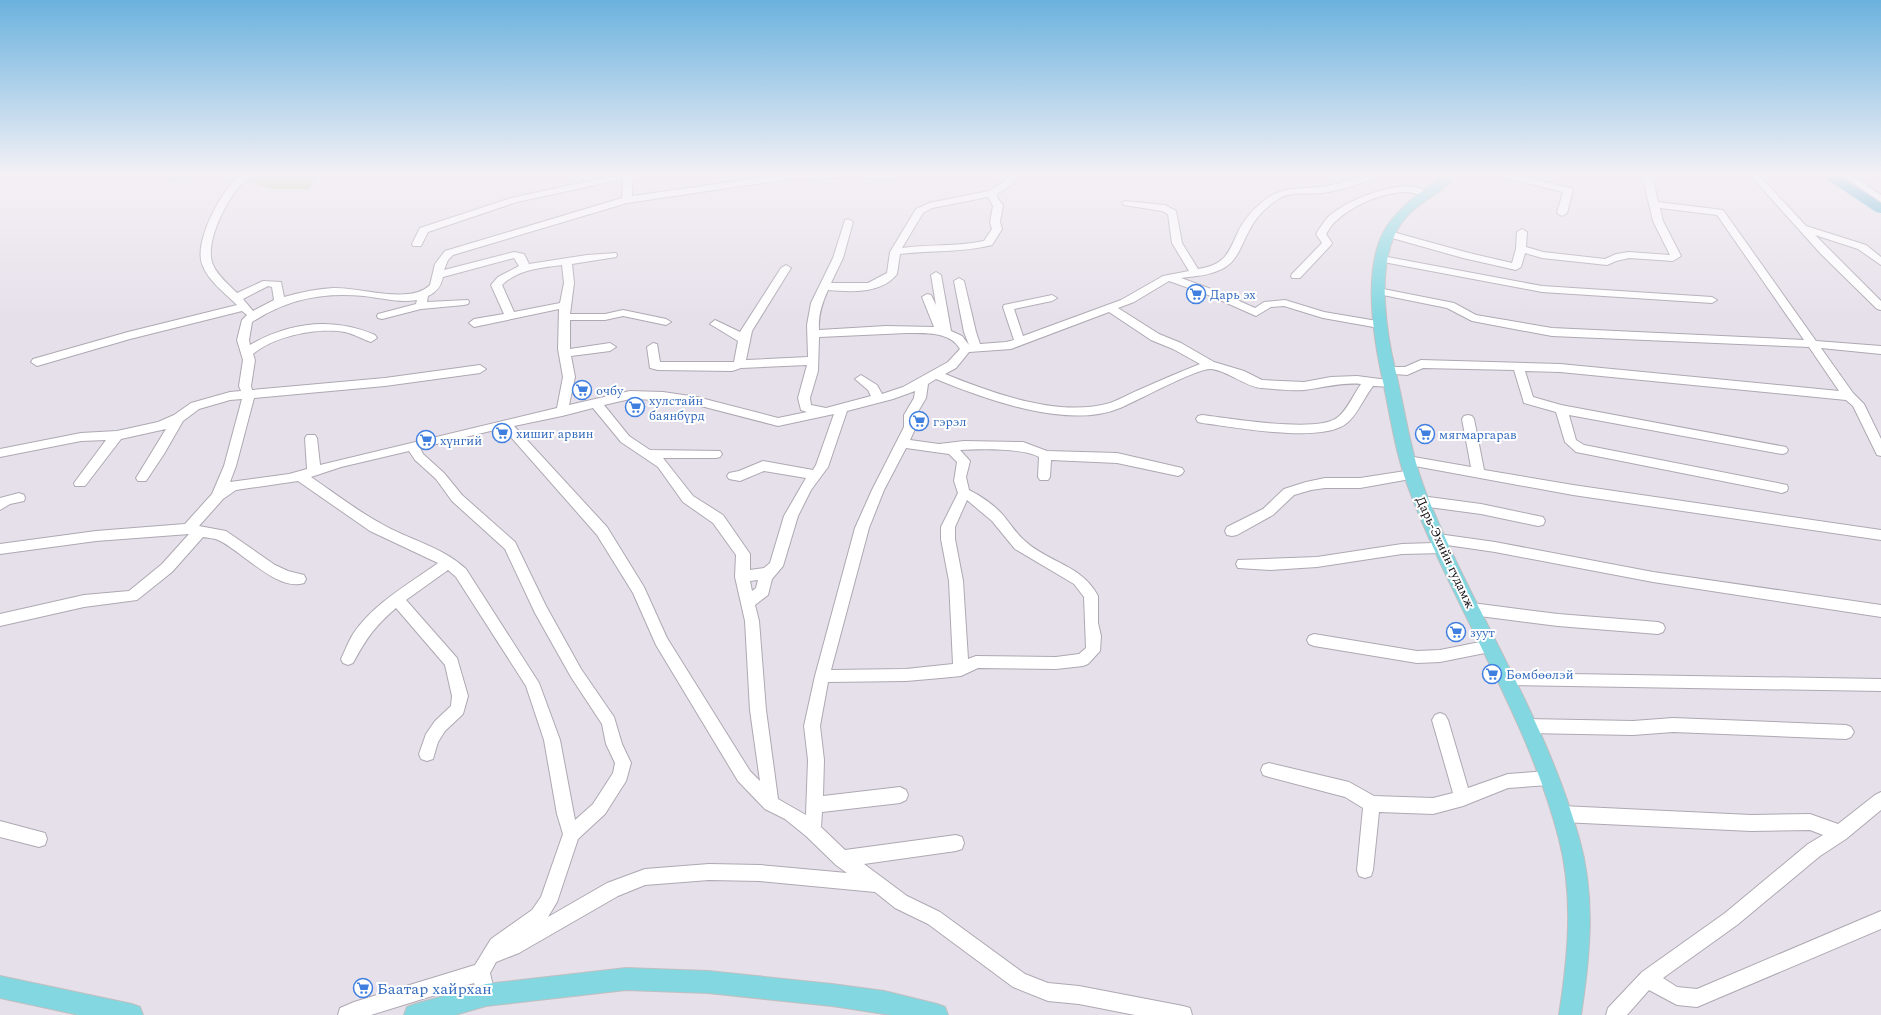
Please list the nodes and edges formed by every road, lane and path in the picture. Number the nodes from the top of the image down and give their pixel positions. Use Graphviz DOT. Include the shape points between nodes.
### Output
graph roads {
  1 [pos="214,222"];
  2 [pos="447,222"];
  3 [pos="551,222"];
  4 [pos="848,222"];
  5 [pos="913,222"];
  6 [pos="995,222"];
  7 [pos="1174,222"];
  8 [pos="1249,222"];
  9 [pos="1329,222"];
  10 [pos="1397,222"];
  11 [pos="1659,222"];
  12 [pos="1727,222"];
  13 [pos="1788,222"];
  14 [pos="1797,222"];
  15 [pos="1802,228"];
  16 [pos="1522,232"];
  17 [pos="1389,234"];
  18 [pos="417,244"];
  19 [pos="1521,249"];
  20 [pos="895,252"];
  21 [pos="612,255"];
  22 [pos="1382,259"];
  23 [pos="566,262"];
  24 [pos="1881,262"];
  25 [pos="1834,266"];
  26 [pos="525,267"];
  27 [pos="786,268"];
  28 [pos="1196,274"];
  29 [pos="438,275"];
  30 [pos="936,275"];
  31 [pos="1296,276"];
  32 [pos="1170,278"];
  33 [pos="959,281"];
  34 [pos="824,286"];
  35 [pos="1378,291"];
  36 [pos="927,297"];
  37 [pos="236,298"];
  38 [pos="1052,298"];
  39 [pos="422,300"];
  40 [pos="1712,300"];
  41 [pos="280,302"];
  42 [pos="464,302"];
  43 [pos="565,305"];
  44 [pos="244,307"];
  45 [pos="1881,307"];
  46 [pos="1110,308"];
  47 [pos="382,316"];
  48 [pos="511,316"];
  49 [pos="565,318"];
  50 [pos="247,320"];
  51 [pos="666,322"];
  52 [pos="474,323"];
  53 [pos="715,324"];
  54 [pos="1379,324"];
  55 [pos="943,332"];
  56 [pos="814,334"];
  57 [pos="372,338"];
  58 [pos="744,339"];
  59 [pos="1020,342"];
  60 [pos="1813,344"];
  61 [pos="610,347"];
  62 [pos="653,347"];
  63 [pos="971,349"];
  64 [pos="1881,350"];
  65 [pos="248,352"];
  66 [pos="565,353"];
  67 [pos="813,361"];
  68 [pos="37,362"];
  69 [pos="739,364"];
  70 [pos="1210,365"];
  71 [pos="1518,366"];
  72 [pos="480,369"];
  73 [pos="934,374"];
  74 [pos="1389,377"];
  75 [pos="861,379"];
  76 [pos="1370,382"];
  77 [pos="922,383"];
  78 [pos="248,394"];
  79 [pos="1849,396"];
  80 [pos="878,399"];
  81 [pos="596,403"];
  82 [pos="1561,409"];
  83 [pos="836,410"];
  84 [pos="562,412"];
  85 [pos="178,418"];
  86 [pos="1468,418"];
  87 [pos="1202,419"];
  88 [pos="506,424"];
  89 [pos="117,435"];
  90 [pos="311,438"];
  91 [pos="902,443"];
  92 [pos="412,446"];
  93 [pos="940,447"];
  94 [pos="1782,450"];
  95 [pos="1881,452"];
  96 [pos="0,453"];
  97 [pos="646,454"];
  98 [pos="716,454"];
  99 [pos="1045,455"];
  100 [pos="1410,468"];
  101 [pos="1178,471"];
  102 [pos="314,472"];
  103 [pos="1478,472"];
  104 [pos="816,475"];
  105 [pos="300,476"];
  106 [pos="733,476"];
  107 [pos="1044,477"];
  108 [pos="142,478"];
  109 [pos="80,483"];
  110 [pos="1782,488"];
  111 [pos="964,493"];
  112 [pos="218,496"];
  113 [pos="19,498"];
  114 [pos="1421,501"];
  115 [pos="0,505"];
  116 [pos="1538,521"];
  117 [pos="195,530"];
  118 [pos="1232,531"];
  119 [pos="1881,536"];
  120 [pos="1440,543"];
  121 [pos="0,549"];
  122 [pos="449,562"];
  123 [pos="1243,564"];
  124 [pos="768,573"];
  125 [pos="742,577"];
  126 [pos="298,579"];
  127 [pos="397,600"];
  128 [pos="747,603"];
  129 [pos="1472,609"];
  130 [pos="1881,611"];
  131 [pos="0,620"];
  132 [pos="1658,628"];
  133 [pos="1314,640"];
  134 [pos="1490,646"];
  135 [pos="348,660"];
  136 [pos="961,670"];
  137 [pos="822,676"];
  138 [pos="1506,679"];
  139 [pos="1881,685"];
  140 [pos="1440,720"];
  141 [pos="1526,726"];
  142 [pos="1846,732"];
  143 [pos="427,754"];
  144 [pos="1269,770"];
  145 [pos="1549,778"];
  146 [pos="900,795"];
  147 [pos="1463,798"];
  148 [pos="1881,800"];
  149 [pos="771,804"];
  150 [pos="1372,804"];
  151 [pos="815,805"];
  152 [pos="1562,814"];
  153 [pos="0,829"];
  154 [pos="812,830"];
  155 [pos="1840,833"];
  156 [pos="571,834"];
  157 [pos="39,839"];
  158 [pos="956,843"];
  159 [pos="842,859"];
  160 [pos="1366,870"];
  161 [pos="878,884"];
  162 [pos="1881,920"];
  163 [pos="486,964"];
  164 [pos="1648,978"];
  165 [pos="0,987"];
  166 [pos="486,995"];
  167 [pos="132,1015"];
  168 [pos="347,1015"];
  169 [pos="416,1015"];
  170 [pos="937,1015"];
  171 [pos="1183,1015"];
  172 [pos="1570,1015"];
  173 [pos="1615,1015"];
  1 -- 37 [label="street" via="207,237 204,252 207,267"];
  2 -- 18 [label="street" via="424,230"];
  3 -- 29 [label="street" via="449,253 437,270"];
  4 -- 34 [label="street" via="838,258"];
  5 -- 20 [label="street"];
  6 -- 20 [label="street" via="997,229 988,243 965,248 926,248"];
  7 -- 28 [label="street" via="1177,243"];
  8 -- 28 [label="street" via="1238,248 1227,262 1216,269"];
  9 -- 31 [label="street" via="1321,234 1328,243"];
  10 -- 17 [label="main road, Дарь-Эхийн гудамж"];
  11 -- 19 [label="street" via="1676,256 1673,258 1621,256 1607,262 1542,255"];
  12 -- 60 [label="street"];
  13 -- 25 [label="street"];
  14 -- 15 [label="street"];
  15 -- 24 [label="street" via="1862,247"];
  15 -- 45 [label="street"];
  16 -- 19 [label="street"];
  17 -- 19 [label="street" via="1516,267"];
  17 -- 22 [label="main road, Дарь-Эхийн гудамж"];
  20 -- 34 [label="street" via="891,266 892,274 889,276 869,285 853,288"];
  21 -- 23 [label="street"];
  22 -- 35 [label="main road, Дарь-Эхийн гудамж"];
  22 -- 40 [label="street" via="1542,289"];
  23 -- 26 [label="street"];
  23 -- 43 [label="street" via="569,283"];
  26 -- 29 [label="street" via="520,256 514,255"];
  26 -- 48 [label="street" via="496,285"];
  27 -- 58 [label="street" via="749,325"];
  28 -- 32 [label="street"];
  29 -- 39 [label="street" via="435,288"];
  30 -- 55 [label="street"];
  32 -- 46 [label="street"];
  32 -- 54 [label="street" via="1256,312 1268,304 1284,303 1323,315"];
  33 -- 63 [label="street"];
  34 -- 56 [label="street" via="816,303"];
  35 -- 54 [label="main road, Дарь-Эхийн гудамж"];
  35 -- 60 [label="street" via="1450,305 1479,320 1552,332"];
  36 -- 55 [label="street"];
  37 -- 41 [label="street" via="272,283 277,284"];
  37 -- 44 [label="street"];
  38 -- 59 [label="street" via="1008,307"];
  39 -- 41 [label="street" via="341,289 296,296"];
  39 -- 42 [label="street"];
  39 -- 47 [label="street"];
  41 -- 50 [label="street"];
  43 -- 48 [label="street"];
  43 -- 49 [label="street"];
  44 -- 50 [label="street" via="248,311"];
  44 -- 68 [label="street"];
  46 -- 59 [label="street"];
  46 -- 70 [label="street" via="1155,337"];
  48 -- 52 [label="street"];
  49 -- 51 [label="street" via="605,317 623,313"];
  49 -- 66 [label="street"];
  50 -- 65 [label="street" via="244,340"];
  53 -- 58 [label="street"];
  54 -- 74 [label="main road, Дарь-Эхийн гудамж"];
  55 -- 56 [label="street" via="901,330"];
  55 -- 63 [label="street" via="961,340"];
  56 -- 67 [label="street"];
  57 -- 65 [label="street" via="340,327 320,326 286,334 253,347"];
  58 -- 69 [label="street"];
  59 -- 63 [label="street" via="1007,346"];
  60 -- 64 [label="street"];
  60 -- 79 [label="street"];
  61 -- 66 [label="street"];
  62 -- 69 [label="street" via="654,365 658,366 725,367"];
  63 -- 73 [label="street" via="952,365"];
  65 -- 78 [label="street" via="245,386"];
  66 -- 84 [label="street" via="569,377"];
  67 -- 69 [label="street"];
  67 -- 83 [label="street" via="804,398 805,407 813,410"];
  70 -- 73 [label="street" via="1179,376 1114,406 1091,411 1020,405 983,394"];
  70 -- 76 [label="street" via="1267,385 1304,386 1331,381"];
  71 -- 74 [label="street" via="1421,364"];
  71 -- 79 [label="street"];
  71 -- 82 [label="street" via="1528,400"];
  72 -- 78 [label="street" via="378,383"];
  73 -- 77 [label="street"];
  74 -- 76 [label="street"];
  74 -- 100 [label="main road, Дарь-Эхийн гудамж"];
  75 -- 80 [label="street" via="873,388"];
  76 -- 87 [label="street" via="1342,421 1325,428 1288,429"];
  77 -- 80 [label="street"];
  77 -- 91 [label="street" via="920,398 910,415 910,427"];
  78 -- 85 [label="street" via="230,396 195,406"];
  78 -- 112 [label="street" via="230,466"];
  79 -- 95 [label="street" via="1858,404"];
  80 -- 83 [label="street"];
  81 -- 83 [label="street" via="630,395 663,396 697,401 778,422"];
  81 -- 84 [label="street"];
  81 -- 97 [label="street" via="625,439"];
  82 -- 94 [label="street"];
  82 -- 110 [label="street" via="1571,442 1580,449"];
  83 -- 104 [label="street" via="822,467"];
  84 -- 88 [label="street"];
  85 -- 89 [label="street" via="161,426"];
  85 -- 108 [label="street"];
  86 -- 103 [label="street"];
  88 -- 92 [label="street"];
  88 -- 149 [label="street" via="602,531 639,591 661,641 744,776"];
  89 -- 96 [label="street" via="81,437"];
  89 -- 109 [label="street"];
  90 -- 102 [label="street"];
  91 -- 93 [label="street"];
  91 -- 137 [label="street" via="862,528"];
  92 -- 102 [label="street" via="340,463"];
  92 -- 156 [label="street" via="457,498 510,546 540,609 576,673 609,722 614,744 624,763 620,776 598,810"];
  93 -- 99 [label="street" via="1006,444 1038,450"];
  93 -- 111 [label="street" via="953,450 964,461 959,476 959,486"];
  97 -- 98 [label="street"];
  97 -- 125 [label="street" via="662,464 688,499 722,524 743,554"];
  99 -- 101 [label="street" via="1130,460"];
  99 -- 107 [label="street"];
  100 -- 103 [label="street"];
  100 -- 114 [label="main road, Дарь-Эхийн гудамж"];
  100 -- 118 [label="street" via="1360,483 1325,483 1289,492 1268,512"];
  102 -- 105 [label="street"];
  103 -- 119 [label="street" via="1573,490"];
  104 -- 106 [label="street" via="763,466 740,476"];
  104 -- 124 [label="street" via="806,487 791,516 776,566"];
  105 -- 112 [label="street" via="233,486"];
  105 -- 122 [label="street" via="375,527"];
  111 -- 136 [label="street" via="948,527 956,581"];
  111 -- 136 [label="street" via="997,517 1020,545 1079,580 1092,596 1091,624 1094,636 1093,651 1083,660 1028,664 976,662"];
  112 -- 117 [label="street"];
  113 -- 115 [label="street" via="6,500"];
  114 -- 116 [label="street" via="1482,509"];
  114 -- 120 [label="main road, Дарь-Эхийн гудамж"];
  117 -- 121 [label="street" via="96,536"];
  117 -- 126 [label="street" via="221,535 270,569"];
  117 -- 131 [label="street" via="167,568 132,596 84,600"];
  120 -- 123 [label="street" via="1317,562"];
  120 -- 129 [label="main road, Дарь-Эхийн гудамж"];
  120 -- 130 [label="street" via="1495,547 1653,577"];
  122 -- 127 [label="street"];
  122 -- 156 [label="street" via="461,573 532,683 552,740 564,814"];
  124 -- 125 [label="street"];
  124 -- 128 [label="street" via="763,591"];
  125 -- 128 [label="street"];
  127 -- 135 [label="street" via="358,638"];
  127 -- 143 [label="street" via="452,662 460,696 458,709 431,738"];
  128 -- 149 [label="street" via="752,621 758,710"];
  129 -- 132 [label="street" via="1558,620"];
  129 -- 134 [label="main road, Дарь-Эхийн гудамж"];
  133 -- 134 [label="street" via="1417,657 1440,656"];
  134 -- 138 [label="main road, Дарь-Эхийн гудамж"];
  136 -- 137 [label="street"];
  137 -- 151 [label="street" via="812,726 816,760"];
  138 -- 139 [label="street"];
  138 -- 141 [label="main road, Дарь-Эхийн гудамж"];
  140 -- 147 [label="street"];
  141 -- 142 [label="street" via="1633,728 1681,725"];
  141 -- 145 [label="main road, Дарь-Эхийн гудамж"];
  144 -- 150 [label="street" via="1349,790"];
  145 -- 147 [label="street" via="1508,781"];
  145 -- 152 [label="main road, Дарь-Эхийн гудамж"];
  146 -- 151 [label="street"];
  147 -- 150 [label="street" via="1433,806"];
  148 -- 155 [label="street"];
  149 -- 154 [label="street" via="791,814"];
  150 -- 160 [label="street"];
  151 -- 154 [label="street"];
  152 -- 155 [label="street" via="1751,823 1810,822"];
  152 -- 172 [label="main road, Дарь-Эхийн гудамж" via="1574,862 1580,905 1579,949"];
  153 -- 157 [label="street"];
  154 -- 159 [label="street"];
  155 -- 164 [label="street" via="1814,850 1731,919"];
  156 -- 163 [label="street" via="548,902 538,916 497,945"];
  158 -- 159 [label="street"];
  159 -- 161 [label="street"];
  161 -- 163 [label="street" via="760,873 709,872 645,877 613,889"];
  161 -- 171 [label="street" via="901,902 934,918 1019,981 1048,992 1079,995"];
  162 -- 164 [label="street" via="1697,998 1687,1000 1675,996"];
  163 -- 166 [label="street"];
  163 -- 168 [label="street"];
  164 -- 173 [label="street"];
  165 -- 167 [label="main road"];
  166 -- 169 [label="main road"];
  166 -- 170 [label="main road" via="626,979 708,982 884,1002"];
}
